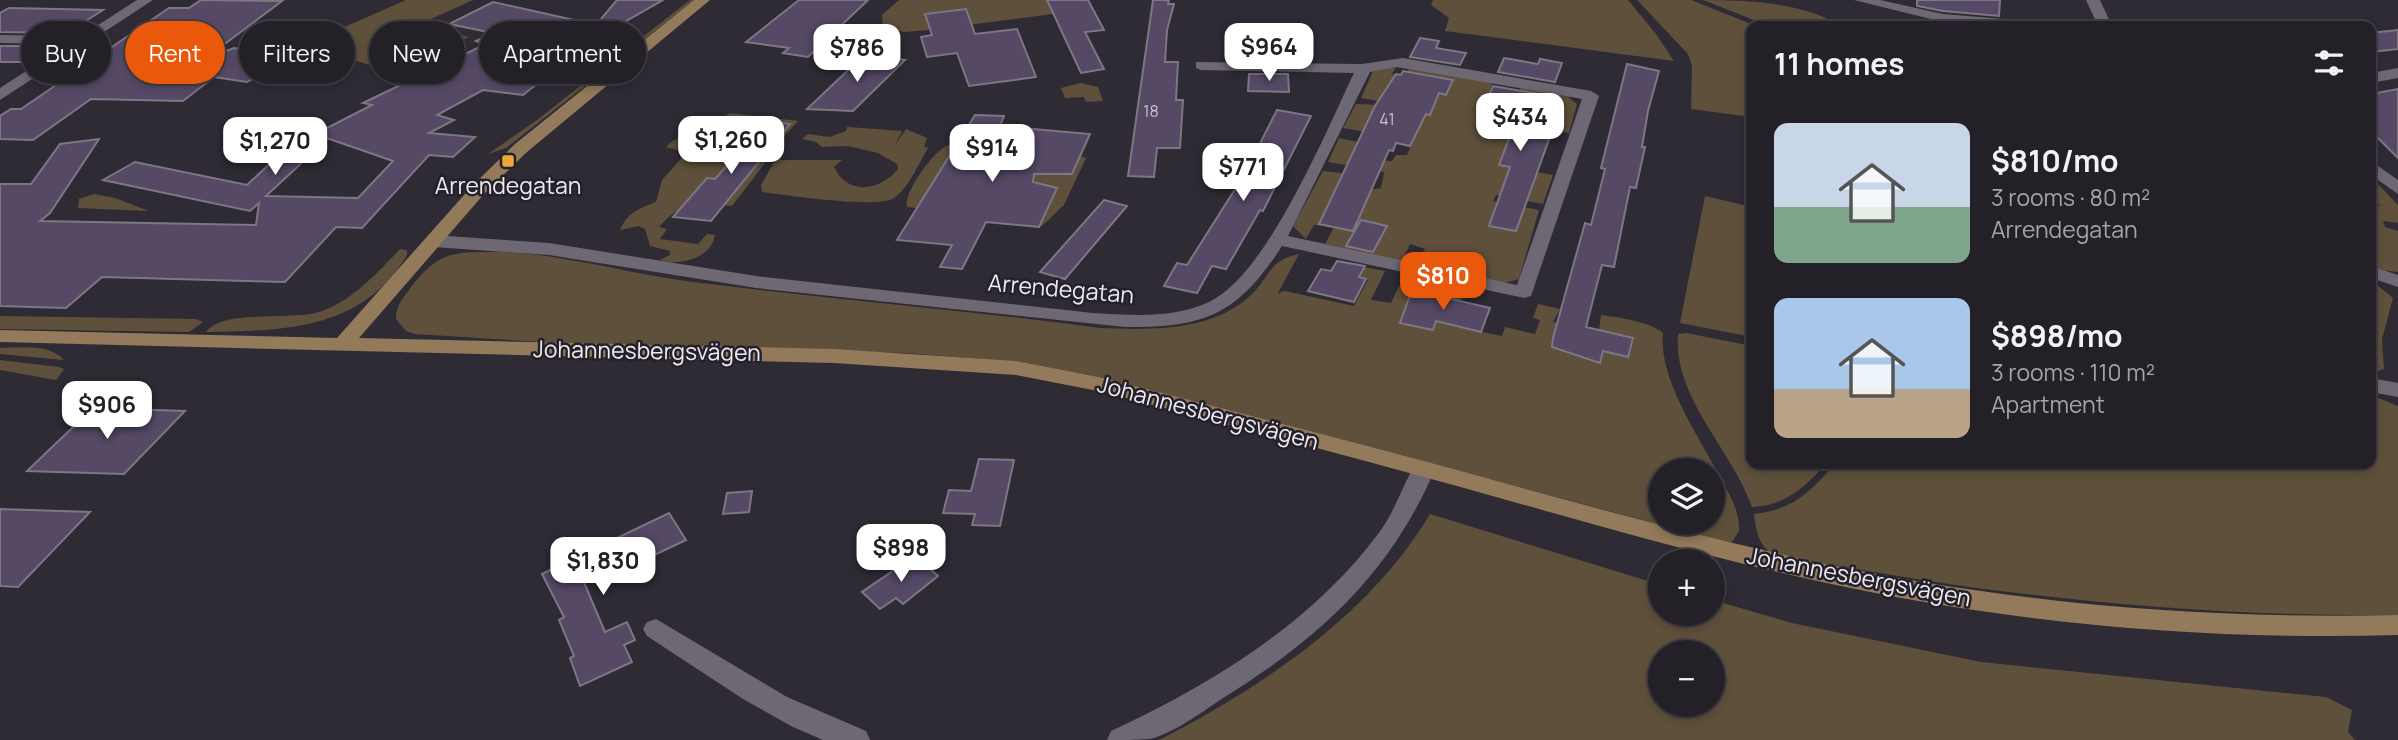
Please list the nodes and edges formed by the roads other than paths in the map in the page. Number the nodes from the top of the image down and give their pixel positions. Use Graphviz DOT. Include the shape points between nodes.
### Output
graph roads {
  1 [pos="146,0"];
  2 [pos="703,0"];
  3 [pos="1861,0"];
  4 [pos="2093,0"];
  5 [pos="1979,21"];
  6 [pos="2103,21"];
  7 [pos="111,23"];
  8 [pos="0,39"];
  9 [pos="21,39"];
  10 [pos="1201,65"];
  11 [pos="1364,69"];
  12 [pos="2398,73"];
  13 [pos="2376,77"];
  14 [pos="21,81"];
  15 [pos="0,95"];
  16 [pos="2376,169"];
  17 [pos="2376,170"];
  18 [pos="2398,170"];
  19 [pos="2398,188"];
  20 [pos="1277,239"];
  21 [pos="433,241"];
  22 [pos="2376,274"];
  23 [pos="2398,281"];
  24 [pos="0,336"];
  25 [pos="343,344"];
  26 [pos="2376,386"];
  27 [pos="2398,390"];
  28 [pos="1424,469"];
  29 [pos="2398,625"];
  30 [pos="656,629"];
  31 [pos="856,740"];
  32 [pos="1121,740"];
  1 -- 7 [label="street"];
  2 -- 21 [label="street" via="521,148"];
  3 -- 5 [label="street"];
  4 -- 6 [label="street"];
  8 -- 9 [label="street"];
  10 -- 11 [label="street"];
  11 -- 20 [label="street, Arrendegatan"];
  11 -- 20 [label="street" via="1402,62 1591,96 1524,292"];
  12 -- 13 [label="street"];
  14 -- 15 [label="street"];
  16 -- 18 [label="street"];
  17 -- 19 [label="street"];
  20 -- 21 [label="street, Arrendegatan" via="1251,280 1220,305 1182,318 1130,322 755,282 549,249"];
  21 -- 25 [label="street"];
  22 -- 23 [label="street"];
  24 -- 25 [label="street, Johannesbergsvägen"];
  25 -- 28 [label="street, Johannesbergsvägen" via="834,356 1016,368 1103,385"];
  26 -- 27 [label="street"];
  28 -- 29 [label="street, Johannesbergsvägen" via="1720,550 1924,592 2195,623"];
  28 -- 32 [label="street" via="1386,541 1334,597 1245,669 1198,700"];
  30 -- 31 [label="street" via="790,711"];
}
